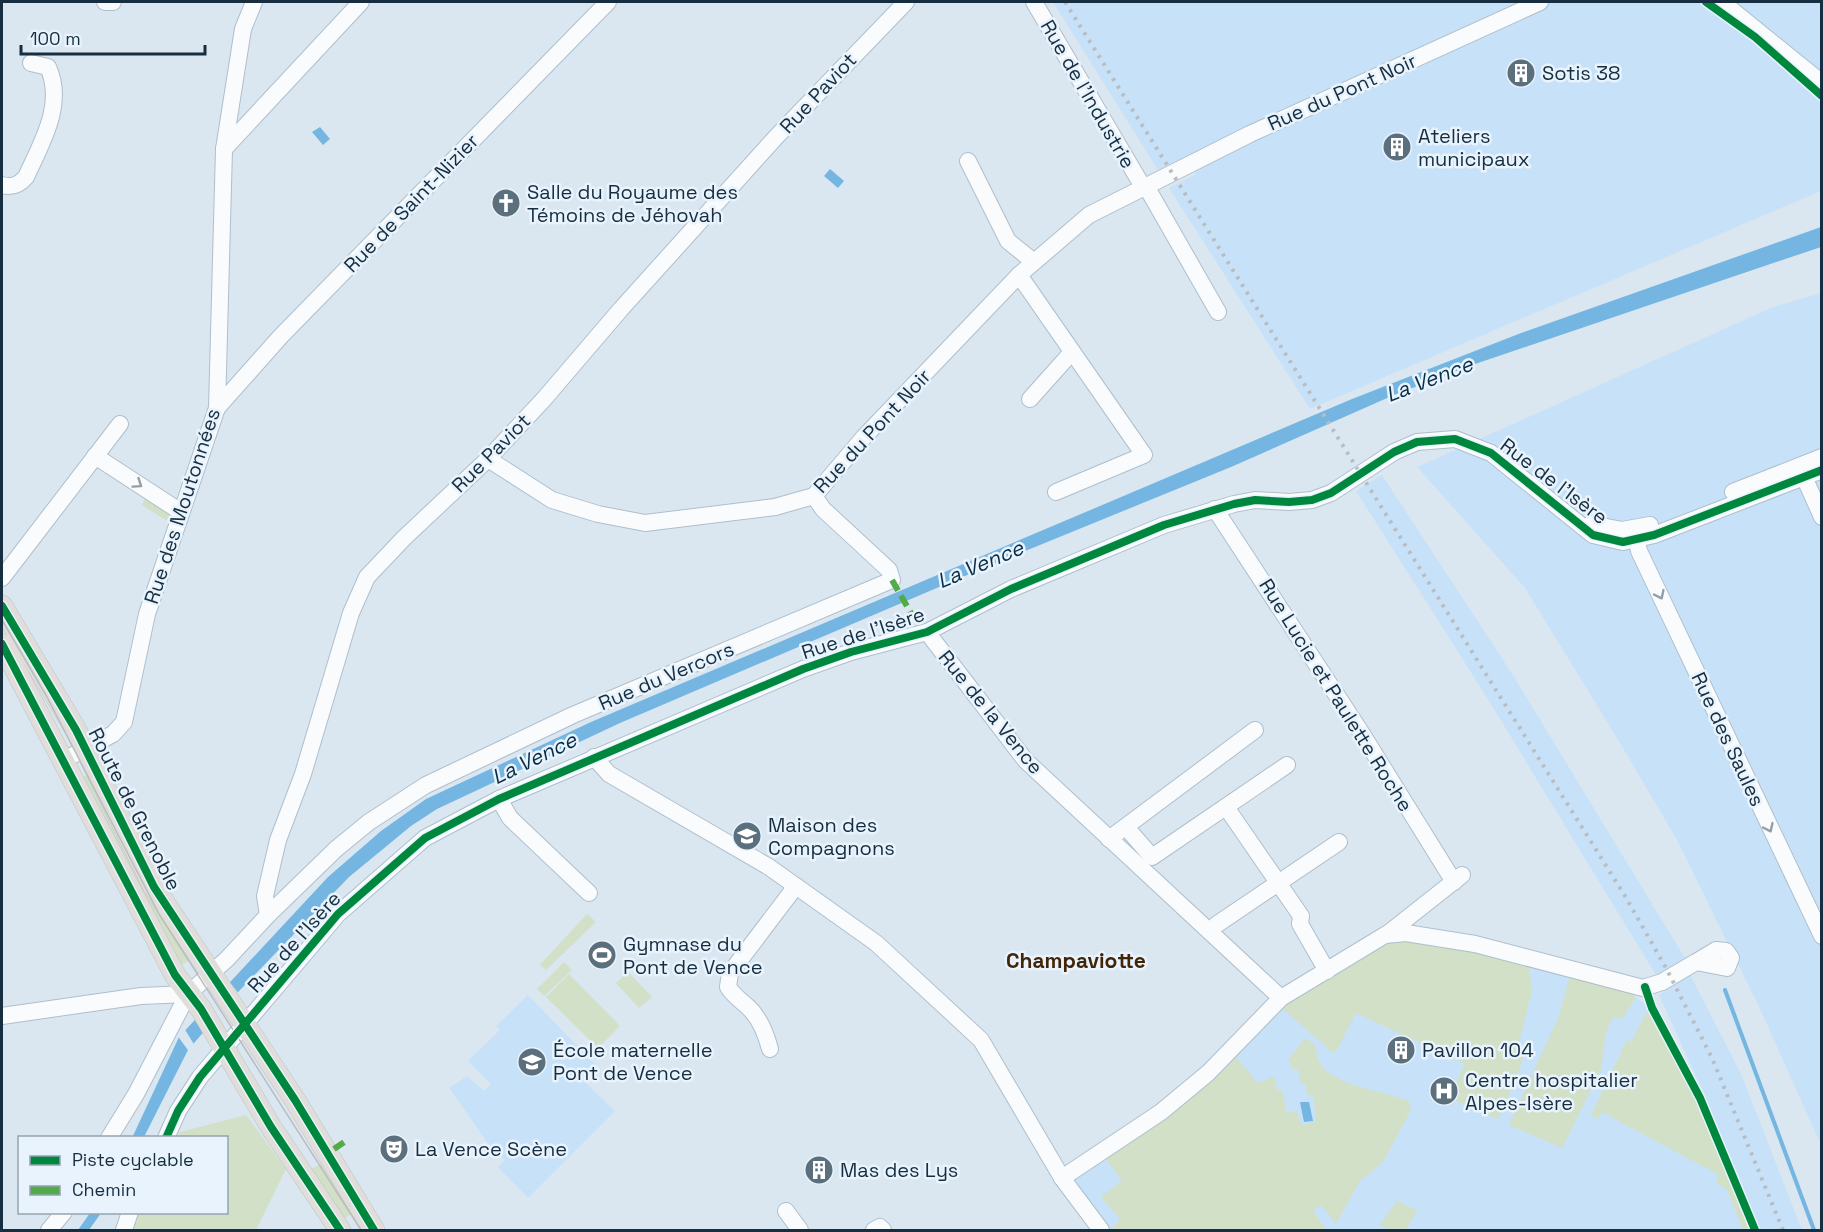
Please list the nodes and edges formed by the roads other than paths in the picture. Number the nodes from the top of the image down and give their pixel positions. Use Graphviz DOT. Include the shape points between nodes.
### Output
graph roads {
  1 [pos="105,2"];
  2 [pos="113,2"];
  3 [pos="254,2"];
  4 [pos="362,2"];
  5 [pos="608,2"];
  6 [pos="906,2"];
  7 [pos="1034,2"];
  8 [pos="1540,2"];
  9 [pos="1722,2"];
  10 [pos="1741,2"];
  11 [pos="1782,48"];
  12 [pos="32,63"];
  13 [pos="1821,83"];
  14 [pos="224,149"];
  15 [pos="968,161"];
  16 [pos="2,185"];
  17 [pos="1144,186"];
  18 [pos="1034,262"];
  19 [pos="1019,275"];
  20 [pos="1218,312"];
  21 [pos="1072,352"];
  22 [pos="1030,399"];
  23 [pos="217,408"];
  24 [pos="120,424"];
  25 [pos="96,456"];
  26 [pos="1821,457"];
  27 [pos="488,459"];
  28 [pos="1821,470"];
  29 [pos="1804,477"];
  30 [pos="1056,492"];
  31 [pos="814,496"];
  32 [pos="1215,509"];
  33 [pos="181,512"];
  34 [pos="1821,517"];
  35 [pos="1641,534"];
  36 [pos="2,578"];
  37 [pos="2,606"];
  38 [pos="927,632"];
  39 [pos="2,644"];
  40 [pos="1255,729"];
  41 [pos="86,749"];
  42 [pos="594,757"];
  43 [pos="62,761"];
  44 [pos="1287,765"];
  45 [pos="499,799"];
  46 [pos="1226,807"];
  47 [pos="1132,834"];
  48 [pos="1109,839"];
  49 [pos="1340,842"];
  50 [pos="1279,883"];
  51 [pos="796,886"];
  52 [pos="589,893"];
  53 [pos="268,915"];
  54 [pos="1216,925"];
  55 [pos="1386,935"];
  56 [pos="1821,936"];
  57 [pos="1696,962"];
  58 [pos="1327,971"];
  59 [pos="214,979"];
  60 [pos="1281,998"];
  61 [pos="194,1002"];
  62 [pos="2,1016"];
  63 [pos="242,1019"];
  64 [pos="220,1043"];
  65 [pos="770,1049"];
  66 [pos="110,1136"];
  67 [pos="167,1136"];
  68 [pos="1062,1178"];
  69 [pos="786,1211"];
  70 [pos="62,1214"];
  71 [pos="129,1214"];
  72 [pos="49,1230"];
  73 [pos="124,1230"];
  74 [pos="340,1230"];
  75 [pos="374,1230"];
  76 [pos="800,1230"];
  77 [pos="874,1230"];
  78 [pos="883,1230"];
  79 [pos="1101,1230"];
  1 -- 2 [label="street"];
  3 -- 14 [label="street, Rue des Moutonnées" via="243,29"];
  4 -- 14 [label="street"];
  5 -- 23 [label="street, Rue de Saint-Nizier" via="281,336"];
  6 -- 27 [label="street, Rue Paviot" via="777,136"];
  7 -- 17 [label="street, Rue de l'Industrie"];
  8 -- 17 [label="street, Rue du Pont Noir" via="1259,129"];
  9 -- 11 [label="street"];
  10 -- 11 [label="street"];
  11 -- 13 [label="street"];
  12 -- 16 [label="street" via="48,67 56,95 26,177 20,184"];
  14 -- 23 [label="street, Rue des Moutonnées"];
  15 -- 18 [label="street" via="1008,241"];
  17 -- 18 [label="street, Rue du Pont Noir" via="1089,215"];
  17 -- 20 [label="street"];
  18 -- 19 [label="street, Rue du Pont Noir"];
  19 -- 21 [label="street"];
  19 -- 31 [label="street, Rue du Pont Noir" via="864,437"];
  21 -- 22 [label="street"];
  21 -- 30 [label="street" via="1144,455"];
  23 -- 33 [label="street, Rue des Moutonnées"];
  24 -- 25 [label="street"];
  25 -- 33 [label="street, one-way"];
  25 -- 36 [label="street"];
  26 -- 35 [label="street, Rue de l'Isère"];
  27 -- 31 [label="street, Rue du Pont Noir" via="552,500 645,523 775,507"];
  27 -- 53 [label="street, Rue Paviot" via="367,577 351,613 303,774 278,840 265,896"];
  28 -- 29 [label="street, Rue de l'Isère"];
  29 -- 34 [label="street"];
  29 -- 35 [label="street, Rue de l'Isère"];
  31 -- 53 [label="street, Rue du Vercors" via="889,570 892,580 564,719 426,785 336,849"];
  32 -- 35 [label="street, Rue de l'Isère" via="1255,500 1312,500 1331,493 1394,452 1417,442 1455,439 1491,453 1573,518"];
  32 -- 38 [label="street, Rue de l'Isère" via="1164,525 1011,590"];
  32 -- 55 [label="street, Rue Lucie et Paulette Roche" via="1458,878"];
  33 -- 41 [label="street, Rue des Moutonnées" via="147,614 124,722 113,734"];
  35 -- 56 [label="street, Rue des Saules, one-way"];
  37 -- 41 [label="main road, Route de Grenoble"];
  38 -- 42 [label="street, Rue de l'Isère" via="803,669"];
  38 -- 48 [label="street, Rue de la Vence" via="1026,761"];
  39 -- 43 [label="main road, Route de Grenoble"];
  40 -- 48 [label="street"];
  41 -- 43 [label="street, Rue des Moutonnées"];
  41 -- 59 [label="main road, Route de Grenoble" via="154,887"];
  42 -- 45 [label="street, Rue de l'Isère"];
  42 -- 51 [label="street" via="609,774"];
  43 -- 61 [label="main road, Route de Grenoble"];
  44 -- 46 [label="street"];
  45 -- 52 [label="street" via="510,818"];
  45 -- 63 [label="street, Rue de l'Isère" via="425,838 338,914"];
  46 -- 47 [label="street" via="1152,857"];
  46 -- 50 [label="street"];
  48 -- 60 [label="street, Rue de la Vence"];
  49 -- 50 [label="street"];
  50 -- 54 [label="street"];
  50 -- 58 [label="street" via="1301,916 1300,924"];
  51 -- 65 [label="street" via="730,973 728,987 735,998 754,1012"];
  51 -- 68 [label="street" via="876,943 981,1040"];
  53 -- 59 [label="street"];
  55 -- 57 [label="street" via="1406,933 1475,944 1643,988"];
  55 -- 58 [label="street"];
  58 -- 60 [label="street"];
  59 -- 61 [label="street"];
  59 -- 63 [label="main road, Route de Grenoble"];
  60 -- 68 [label="street" via="1208,1073 1161,1112"];
  61 -- 62 [label="street" via="147,996"];
  61 -- 64 [label="main road, Route de Grenoble"];
  61 -- 66 [label="street"];
  63 -- 64 [label="street, Rue de l'Isère"];
  63 -- 75 [label="main road, Route de Grenoble"];
  64 -- 67 [label="street, Rue de l'Isère"];
  64 -- 74 [label="main road, Route de Grenoble"];
  68 -- 79 [label="street"];
  69 -- 76 [label="street"];
  70 -- 72 [label="street"];
  71 -- 73 [label="street"];
  77 -- 78 [label="street"];
}
